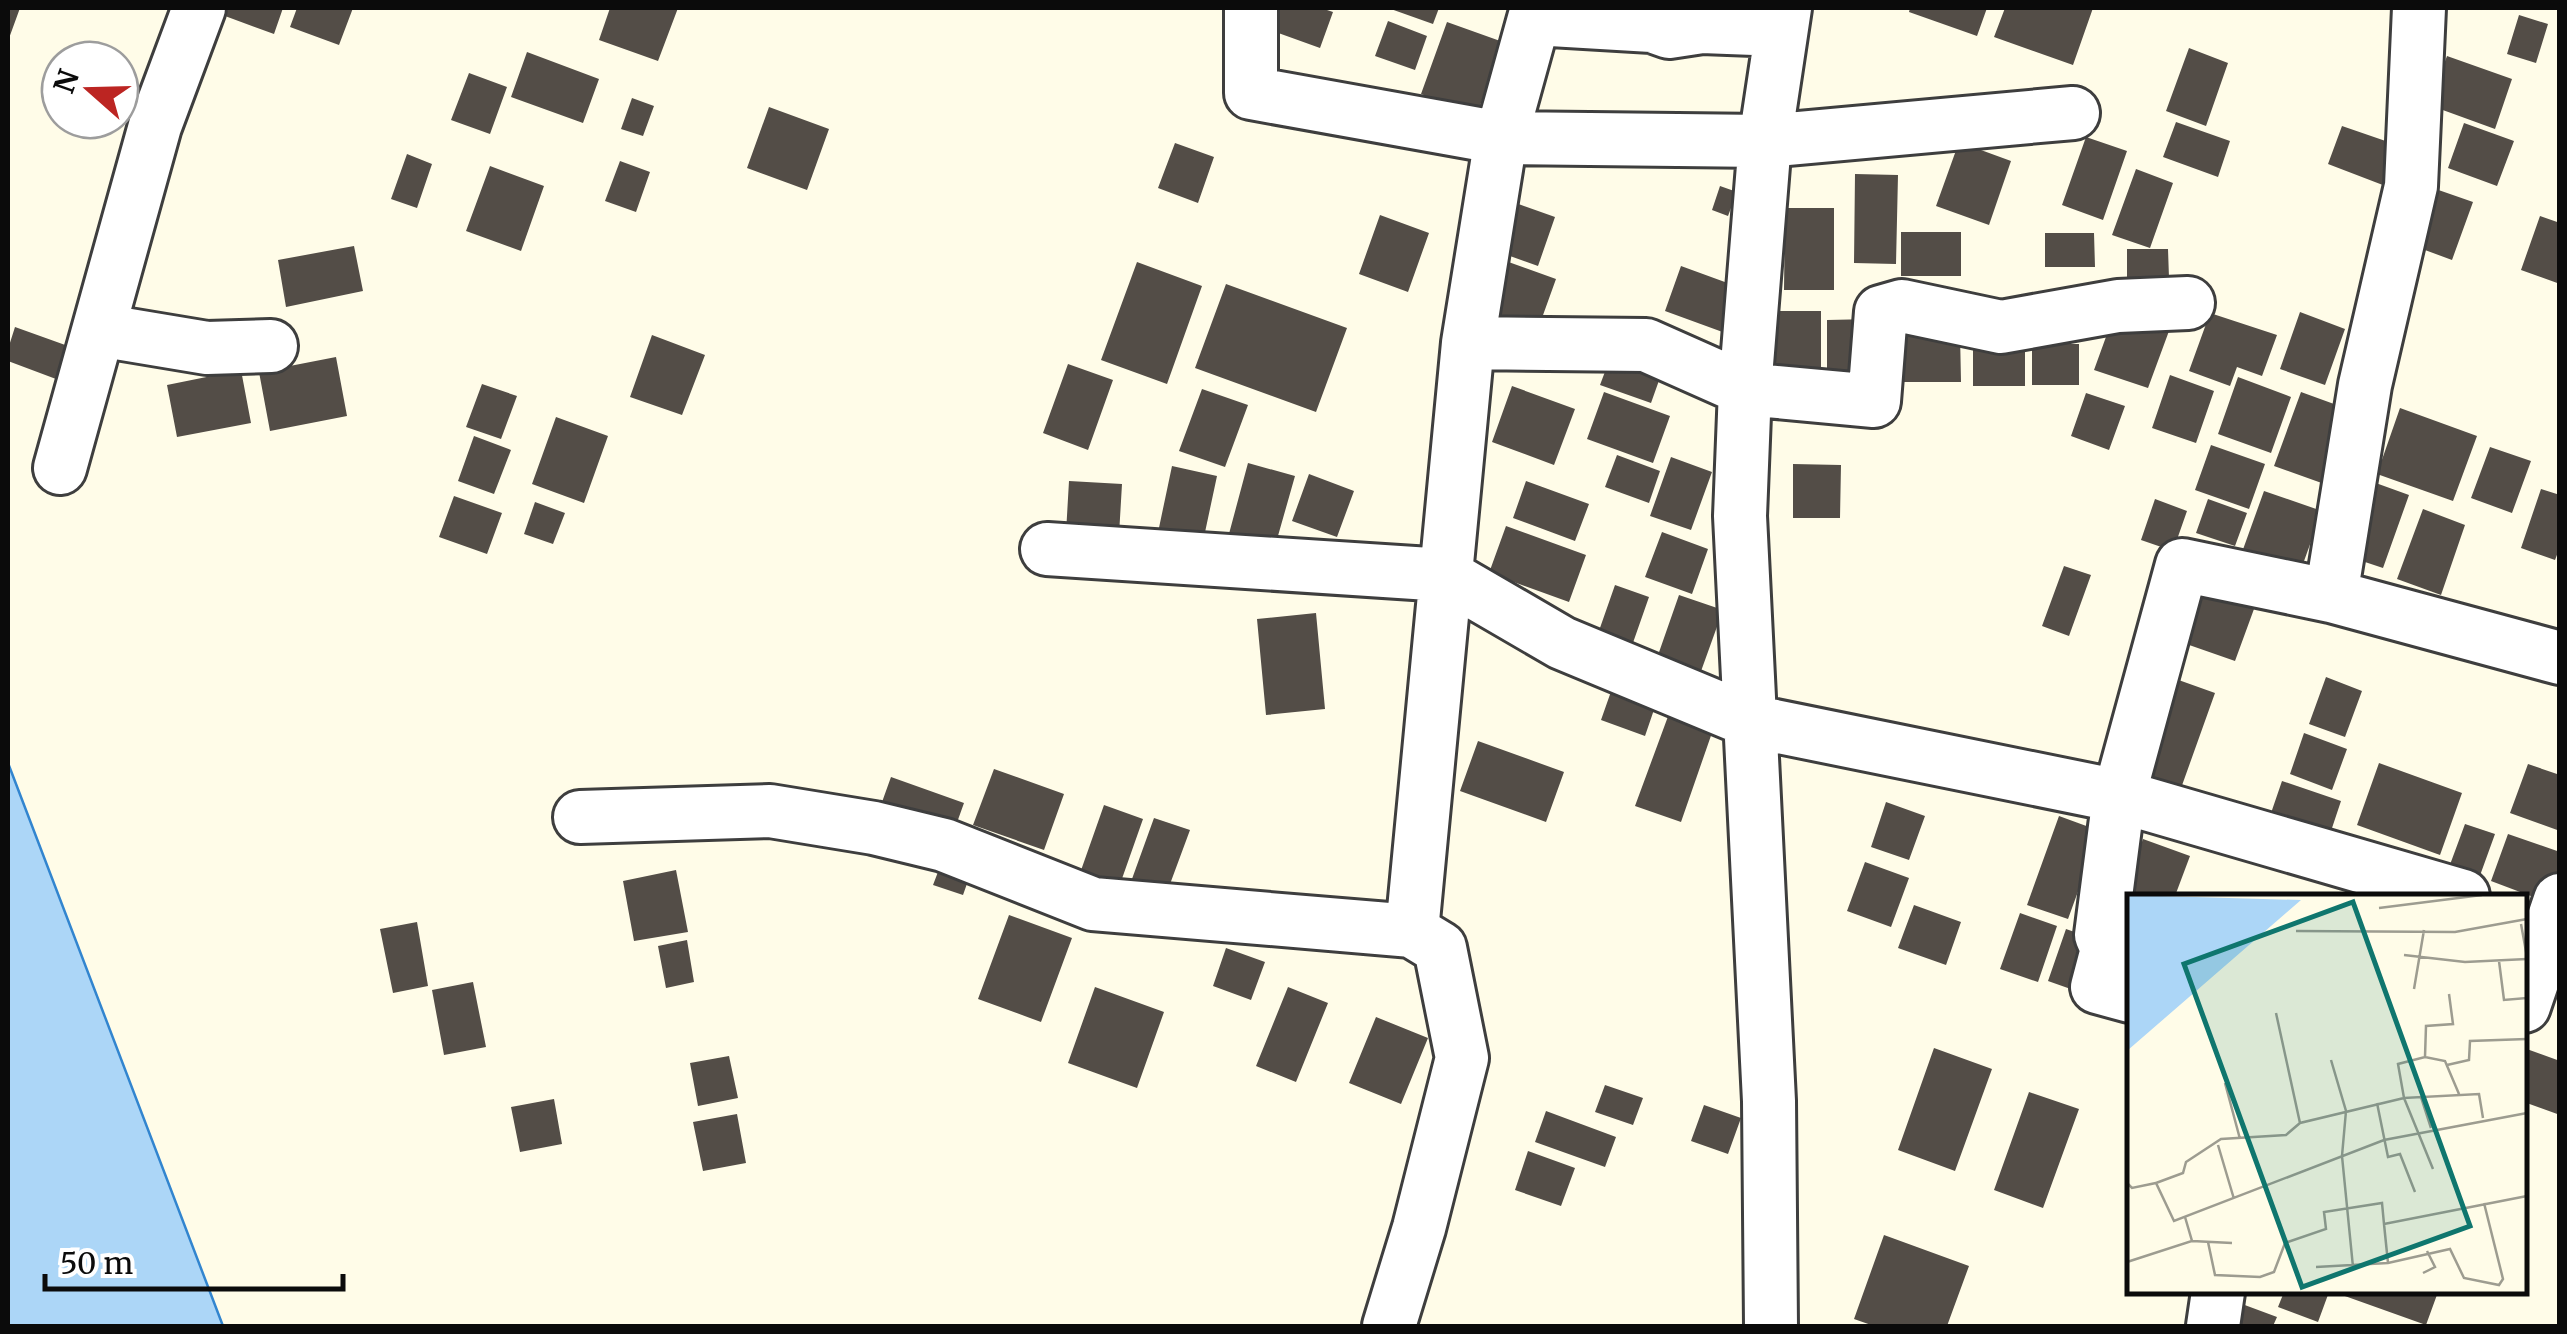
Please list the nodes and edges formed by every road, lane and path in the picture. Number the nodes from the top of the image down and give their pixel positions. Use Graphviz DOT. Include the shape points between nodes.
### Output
graph roads {
  1 [pos="198,8"];
  2 [pos="1250,8"];
  3 [pos="2420,8"];
  4 [pos="1536,13"];
  5 [pos="1783,19"];
  6 [pos="2072,113"];
  7 [pos="1501,138"];
  8 [pos="1765,141"];
  9 [pos="2188,303"];
  10 [pos="98,330"];
  11 [pos="1468,343"];
  12 [pos="270,346"];
  13 [pos="1745,389"];
  14 [pos="60,468"];
  15 [pos="1047,550"];
  16 [pos="1445,576"];
  17 [pos="2331,596"];
  18 [pos="2560,658"];
  19 [pos="1750,721"];
  20 [pos="2119,796"];
  21 [pos="580,817"];
  22 [pos="2456,894"];
  23 [pos="2546,912"];
  24 [pos="1412,930"];
  25 [pos="2527,993"];
  26 [pos="2127,995"];
  27 [pos="2218,1294"];
  28 [pos="1389,1326"];
  29 [pos="1771,1326"];
  30 [pos="2213,1326"];
  1 -- 10 [label="street" via="155,126"];
  2 -- 7 [label="street" via="1250,92"];
  3 -- 17 [label="street" via="2411,186 2365,386"];
  4 -- 5 [label="street" via="1669,32"];
  4 -- 7 [label="street"];
  5 -- 8 [label="street"];
  6 -- 8 [label="street"];
  7 -- 8 [label="street"];
  7 -- 11 [label="street"];
  8 -- 13 [label="street"];
  9 -- 13 [label="street" via="2118,306 2000,326 1902,306 1881,312 1874,401"];
  10 -- 12 [label="street" via="206,348"];
  10 -- 14 [label="street"];
  11 -- 13 [label="street" via="1646,345"];
  11 -- 16 [label="street"];
  13 -- 19 [label="street" via="1740,516"];
  15 -- 16 [label="street"];
  16 -- 19 [label="street" via="1562,643"];
  16 -- 24 [label="street"];
  17 -- 18 [label="street"];
  17 -- 20 [label="street" via="2182,565"];
  19 -- 20 [label="street"];
  19 -- 29 [label="street"];
  20 -- 22 [label="street"];
  20 -- 26 [label="street" via="2101,935 2107,949 2097,987"];
  21 -- 24 [label="street" via="770,811 944,845 1093,904"];
  23 -- 25 [label="street"];
  24 -- 28 [label="street" via="1440,948 1462,1058"];
  27 -- 30 [label="street"];
}
